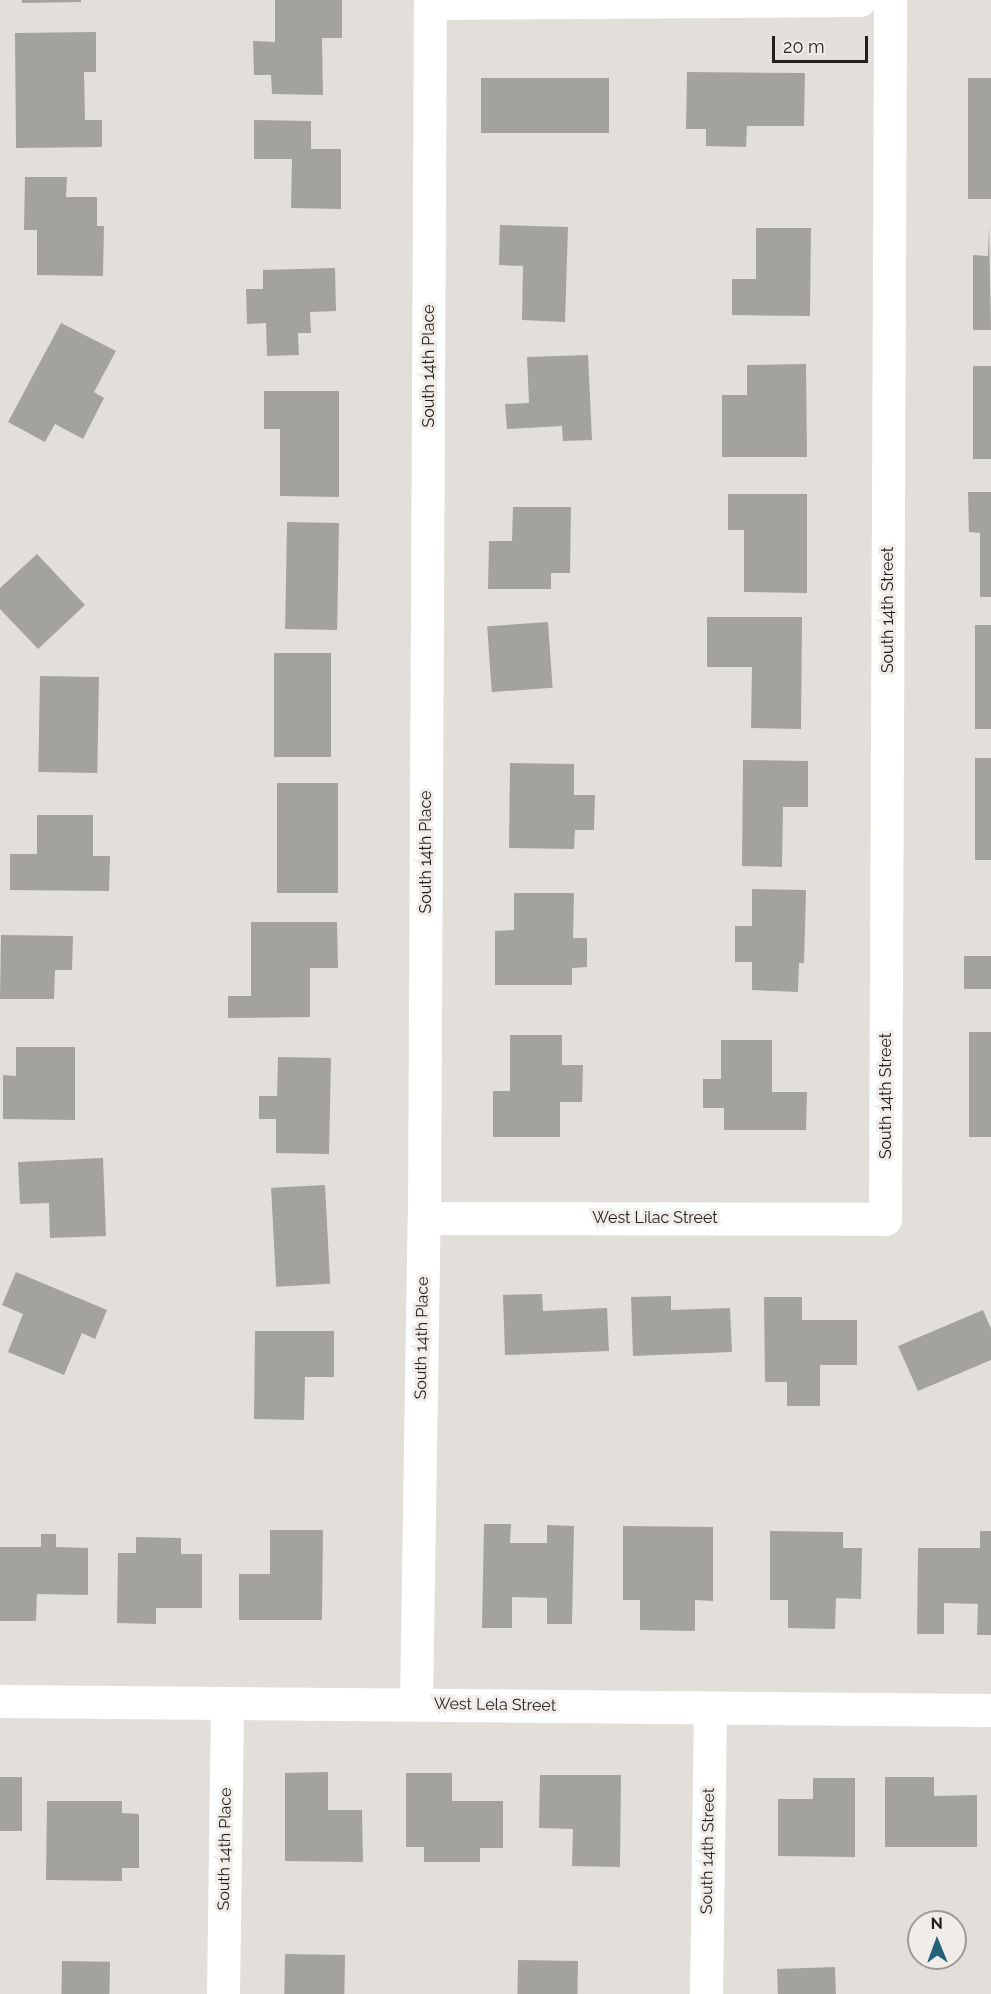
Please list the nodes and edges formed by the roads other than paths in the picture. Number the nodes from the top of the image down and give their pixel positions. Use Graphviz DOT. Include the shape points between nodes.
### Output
graph roads {
  1 [pos="860,0"];
  2 [pos="890,0"];
  3 [pos="430,2"];
  4 [pos="424,1218"];
  5 [pos="885,1219"];
  6 [pos="0,1701"];
  7 [pos="416,1704"];
  8 [pos="227,1705"];
  9 [pos="710,1708"];
  10 [pos="991,1710"];
  11 [pos="223,1994"];
  12 [pos="706,1994"];
  1 -- 3 [label="street"];
  2 -- 5 [label="street, South 14th Street"];
  3 -- 4 [label="street, South 14th Place"];
  4 -- 5 [label="street, West Lilac Street"];
  4 -- 7 [label="street, South 14th Place"];
  6 -- 8 [label="street, West Lela Street"];
  7 -- 8 [label="street, West Lela Street"];
  7 -- 9 [label="street, West Lela Street"];
  8 -- 11 [label="street, South 14th Place"];
  9 -- 10 [label="street, West Lela Street"];
  9 -- 12 [label="street, South 14th Street"];
}
